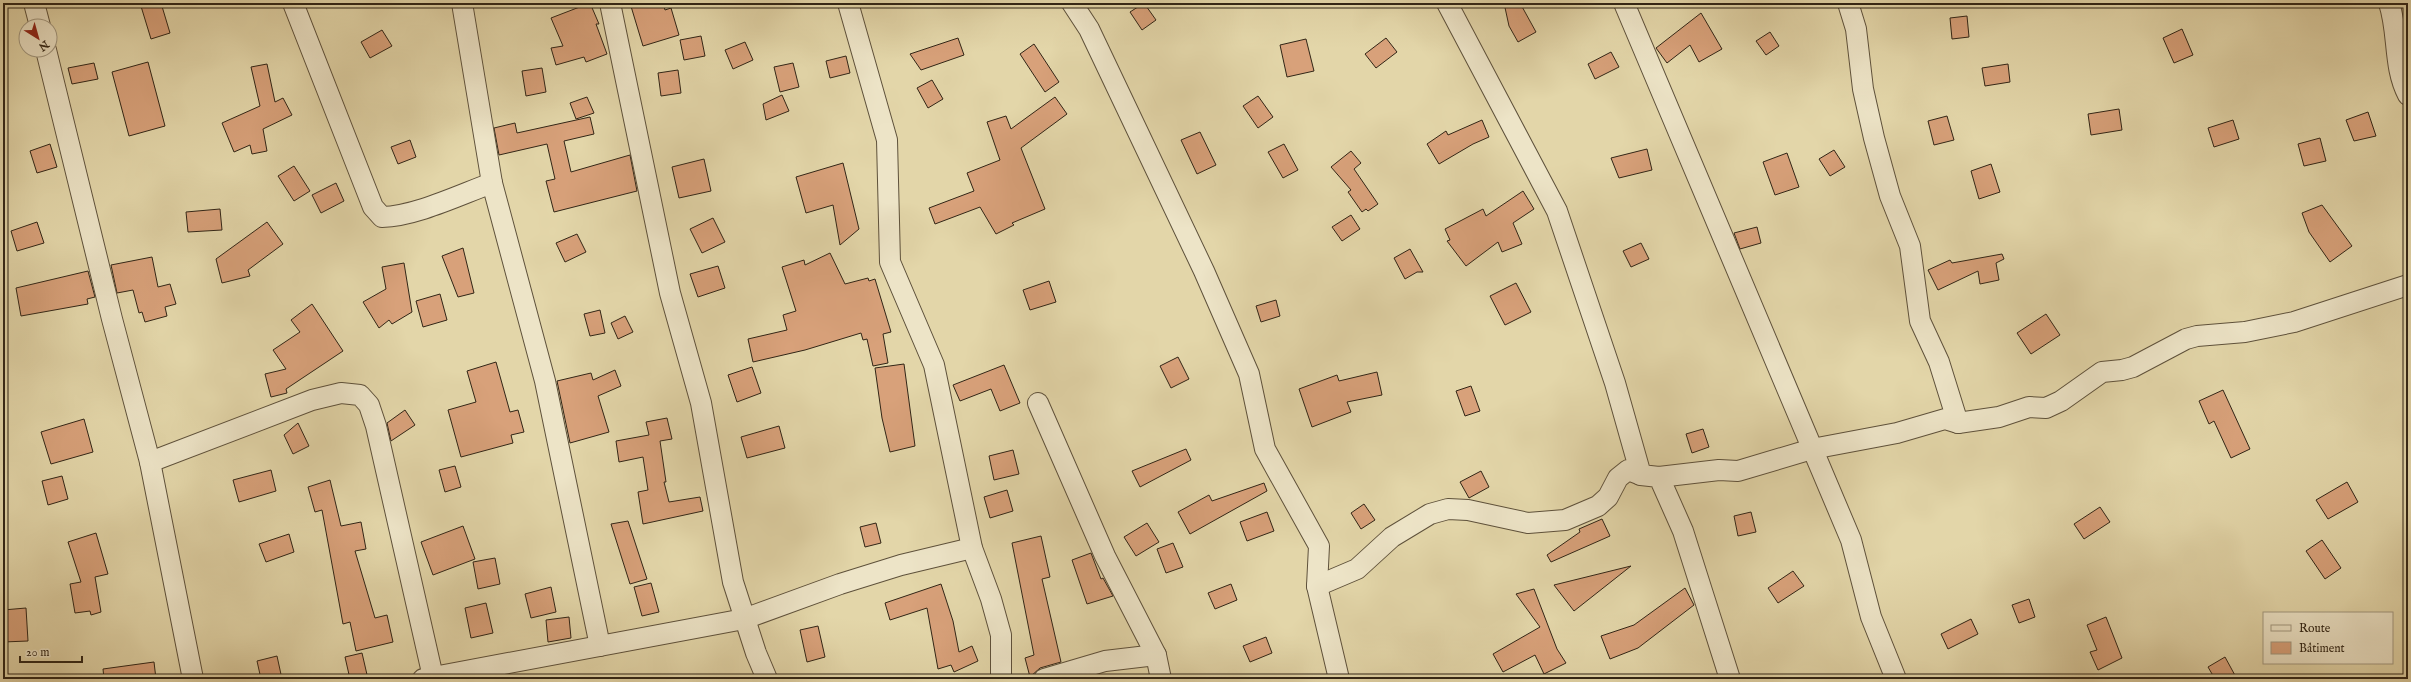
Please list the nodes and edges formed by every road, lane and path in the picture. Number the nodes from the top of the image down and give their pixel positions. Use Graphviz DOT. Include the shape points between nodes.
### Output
graph roads {
  1 [pos="34,3"];
  2 [pos="293,3"];
  3 [pos="462,3"];
  4 [pos="610,3"];
  5 [pos="848,3"];
  6 [pos="1072,3"];
  7 [pos="1447,3"];
  8 [pos="1624,3"];
  9 [pos="1848,3"];
  10 [pos="2389,3"];
  11 [pos="38,18"];
  12 [pos="48,58"];
  13 [pos="2408,94"];
  14 [pos="492,183"];
  15 [pos="2408,285"];
  16 [pos="1038,403"];
  17 [pos="1958,423"];
  18 [pos="1812,449"];
  19 [pos="150,462"];
  20 [pos="1650,476"];
  21 [pos="972,548"];
  22 [pos="1317,586"];
  23 [pos="744,619"];
  24 [pos="600,646"];
  25 [pos="1156,655"];
  26 [pos="428,678"];
  27 [pos="193,679"];
  28 [pos="767,679"];
  29 [pos="1001,679"];
  30 [pos="1044,679"];
  31 [pos="1161,679"];
  32 [pos="1339,679"];
  33 [pos="1730,679"];
  34 [pos="1896,679"];
  1 -- 11 [label="street"];
  2 -- 14 [label="street" via="373,207 382,217 413,211"];
  3 -- 14 [label="street"];
  4 -- 23 [label="street" via="670,293 701,403 733,582"];
  5 -- 21 [label="street" via="887,140 890,262 934,365"];
  6 -- 22 [label="street" via="1089,28 1204,271 1249,374 1265,449 1319,546"];
  7 -- 20 [label="street" via="1557,211 1615,383"];
  8 -- 18 [label="street"];
  9 -- 17 [label="street" via="1856,29 1863,89 1874,138 1890,196 1910,246 1920,321 1939,362"];
  10 -- 13 [label="street" via="2394,19 2400,79"];
  12 -- 19 [label="street"];
  14 -- 24 [label="street" via="545,381"];
  15 -- 17 [label="street" via="2294,322 2245,332 2186,339 2133,367 2102,372 2061,401 2046,408 2029,407 1999,417"];
  16 -- 25 [label="street" via="1105,556"];
  17 -- 18 [label="street" via="1945,419 1897,433"];
  18 -- 20 [label="street" via="1738,471 1719,470"];
  18 -- 34 [label="street" via="1850,540 1871,616"];
  19 -- 26 [label="street" via="312,400 340,392 360,395 369,405 376,426"];
  19 -- 27 [label="street"];
  20 -- 22 [label="street" via="1628,470 1622,474 1608,497 1598,506 1565,520 1528,523 1468,510 1448,509 1430,514 1392,537 1357,569"];
  20 -- 33 [label="street" via="1683,531"];
  21 -- 23 [label="street" via="901,565"];
  21 -- 29 [label="street" via="1001,635"];
  22 -- 32 [label="street"];
  23 -- 24 [label="street"];
  23 -- 28 [label="street"];
  24 -- 26 [label="street"];
  25 -- 30 [label="street" via="1105,661"];
  25 -- 31 [label="street"];
}
